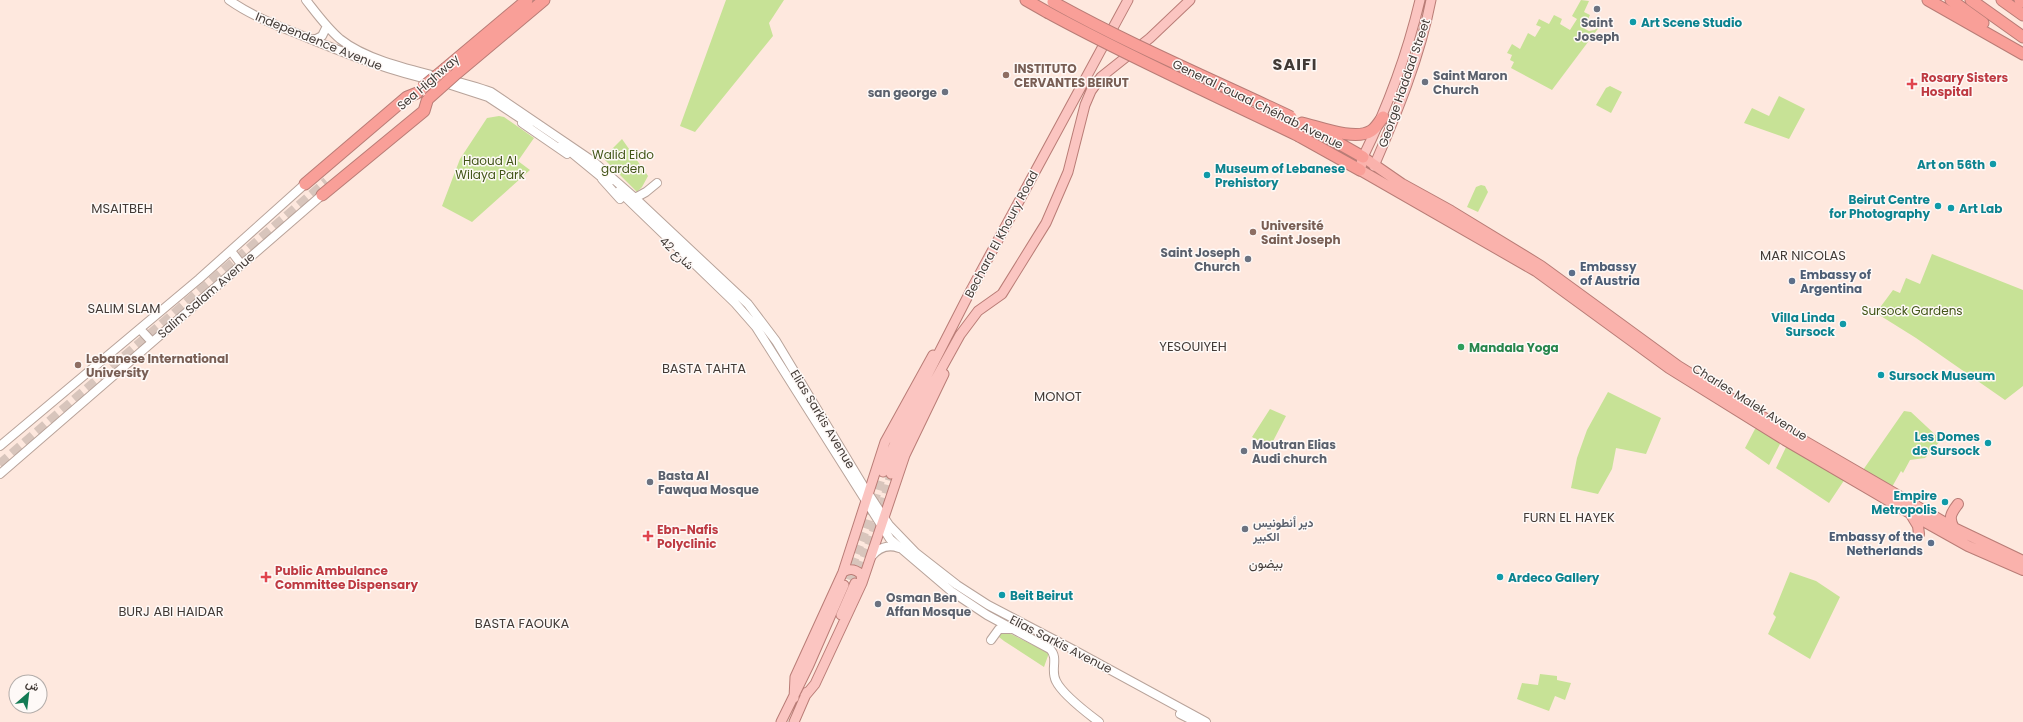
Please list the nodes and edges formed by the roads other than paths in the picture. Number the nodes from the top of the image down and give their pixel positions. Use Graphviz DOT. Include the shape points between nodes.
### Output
graph roads {
  1 [pos="229,0"];
  2 [pos="306,0"];
  3 [pos="527,0"];
  4 [pos="544,0"];
  5 [pos="1026,0"];
  6 [pos="1050,0"];
  7 [pos="1128,0"];
  8 [pos="1190,0"];
  9 [pos="1420,0"];
  10 [pos="1431,0"];
  11 [pos="1928,0"];
  12 [pos="1951,0"];
  13 [pos="1971,0"];
  14 [pos="2002,0"];
  15 [pos="2020,0"];
  16 [pos="2023,2"];
  17 [pos="2023,15"];
  18 [pos="327,26"];
  19 [pos="2023,37"];
  20 [pos="308,38"];
  21 [pos="2023,53"];
  22 [pos="432,81"];
  23 [pos="460,81"];
  24 [pos="428,100"];
  25 [pos="1383,117"];
  26 [pos="1302,123"];
  27 [pos="574,153"];
  28 [pos="1364,157"];
  29 [pos="1374,166"];
  30 [pos="1361,171"];
  31 [pos="602,174"];
  32 [pos="657,183"];
  33 [pos="305,184"];
  34 [pos="322,195"];
  35 [pos="635,198"];
  36 [pos="1449,215"];
  37 [pos="1481,235"];
  38 [pos="231,251"];
  39 [pos="242,264"];
  40 [pos="756,327"];
  41 [pos="140,329"];
  42 [pos="152,342"];
  43 [pos="942,347"];
  44 [pos="950,353"];
  45 [pos="0,446"];
  46 [pos="4,467"];
  47 [pos="0,474"];
  48 [pos="868,499"];
  49 [pos="1958,504"];
  50 [pos="1904,509"];
  51 [pos="1927,512"];
  52 [pos="1937,517"];
  53 [pos="883,522"];
  54 [pos="1927,523"];
  55 [pos="1954,528"];
  56 [pos="1944,532"];
  57 [pos="1919,534"];
  58 [pos="901,548"];
  59 [pos="871,558"];
  60 [pos="2023,561"];
  61 [pos="2023,570"];
  62 [pos="852,580"];
  63 [pos="1014,629"];
  64 [pos="990,640"];
  65 [pos="1180,714"];
  66 [pos="781,722"];
  67 [pos="794,722"];
  68 [pos="1099,722"];
  69 [pos="1196,722"];
  70 [pos="1206,722"];
  1 -- 20 [label="main road, Independence Avenue" via="281,28"];
  2 -- 18 [label="main road, Independence Avenue"];
  3 -- 22 [label="highway, Sea Highway"];
  4 -- 23 [label="highway, Sea Highway"];
  5 -- 30 [label="highway, General Fouad Chéhab Avenue, bridge" via="1098,40 1298,136"];
  6 -- 26 [label="highway, General Fouad Chéhab Avenue, bridge" via="1138,47"];
  7 -- 43 [label="main road, Bechara El Khoury Road"];
  8 -- 44 [label="main road, Bechara El Khoury Road" via="1150,38 1101,77 1088,96 1071,161 1052,211 1002,294 985,304 974,316"];
  9 -- 25 [label="main road, George Haddad Street" via="1405,56"];
  10 -- 29 [label="main road, George Haddad Street" via="1392,123"];
  11 -- 21 [label="highway"];
  12 -- 21 [label="highway"];
  13 -- 19 [label="highway"];
  14 -- 17 [label="highway"];
  15 -- 16 [label="highway"];
  18 -- 20 [label="main road" via="321,37"];
  18 -- 22 [label="main road, Independence Avenue" via="353,48"];
  20 -- 22 [label="main road, Independence Avenue" via="380,67"];
  22 -- 23 [label="main road, Independence Avenue"];
  22 -- 24 [label="highway, Sea Highway" via="325,180"];
  22 -- 27 [label="main road" via="500,108 563,152"];
  22 -- 33 [label="highway" via="408,97"];
  23 -- 24 [label="highway, Sea Highway, bridge"];
  23 -- 27 [label="main road"];
  23 -- 27 [label="main road, Elias Sarkis Avenue" via="503,99"];
  24 -- 34 [label="highway" via="424,111"];
  25 -- 26 [label="highway" via="1370,132 1362,134 1336,132"];
  25 -- 28 [label="main road, George Haddad Street"];
  26 -- 28 [label="highway, General Fouad Chéhab Avenue"];
  27 -- 31 [label="main road, Elias Sarkis Avenue"];
  28 -- 29 [label="highway, General Fouad Chéhab Avenue"];
  28 -- 30 [label="highway"];
  29 -- 30 [label="highway"];
  29 -- 36 [label="highway, General Fouad Chéhab Avenue"];
  30 -- 36 [label="highway, General Fouad Chéhab Avenue"];
  31 -- 35 [label="main road, Elias Sarkis Avenue"];
  31 -- 40 [label="main road, Elias Sarkis Avenue" via="732,300"];
  31 -- 40 [label="main road, شارع 42" via="615,194 748,323"];
  32 -- 35 [label="main road"];
  33 -- 38 [label="main road, Salim Salam Avenue"];
  34 -- 39 [label="main road, Salim Salam Avenue"];
  35 -- 48 [label="main road, Elias Sarkis Avenue" via="748,304 776,341"];
  36 -- 37 [label="highway, General Fouad Chéhab Avenue"];
  37 -- 50 [label="highway, Charles Malek Avenue" via="1536,271 1670,368 1785,440"];
  37 -- 51 [label="highway, Charles Malek Avenue" via="1541,266 1678,366"];
  38 -- 39 [label="main road"];
  38 -- 41 [label="main road, Salim Salam Avenue"];
  39 -- 42 [label="main road, Salim Salam Avenue"];
  40 -- 48 [label="main road, Elias Sarkis Avenue"];
  41 -- 42 [label="main road"];
  41 -- 45 [label="main road, Salim Salam Avenue"];
  42 -- 46 [label="main road, Salim Salam Avenue"];
  43 -- 44 [label="main road, Bechara El Khoury Road" via="896,438 887,473"];
  43 -- 48 [label="main road" via="931,358 885,442"];
  44 -- 53 [label="main road" via="937,390 905,455"];
  46 -- 47 [label="main road, Salim Salam Avenue"];
  48 -- 53 [label="main road, Elias Sarkis Avenue"];
  48 -- 62 [label="main road"];
  49 -- 55 [label="highway" via="1950,516"];
  50 -- 54 [label="highway, Charles Malek Avenue"];
  50 -- 57 [label="highway" via="1917,523"];
  51 -- 52 [label="highway, Charles Malek Avenue"];
  51 -- 54 [label="highway"];
  52 -- 55 [label="highway, Charles Malek Avenue"];
  52 -- 56 [label="highway" via="1935,524"];
  53 -- 58 [label="main road, Elias Sarkis Avenue" via="890,539"];
  53 -- 59 [label="main road"];
  53 -- 70 [label="main road, Elias Sarkis Avenue" via="946,577 988,605"];
  54 -- 56 [label="highway, Charles Malek Avenue"];
  55 -- 60 [label="highway, Charles Malek Avenue"];
  56 -- 61 [label="highway, Charles Malek Avenue" via="1968,546"];
  58 -- 59 [label="main road" via="885,547 874,553"];
  58 -- 63 [label="main road, Elias Sarkis Avenue" via="951,592"];
  59 -- 62 [label="main road"];
  62 -- 66 [label="main road" via="795,677 794,698"];
  62 -- 67 [label="main road" via="815,684 805,696"];
  63 -- 64 [label="main road" via="1001,628"];
  63 -- 68 [label="main road, Elias Sarkis Avenue" via="1052,650 1056,681 1084,711"];
  65 -- 69 [label="main road"];
}
